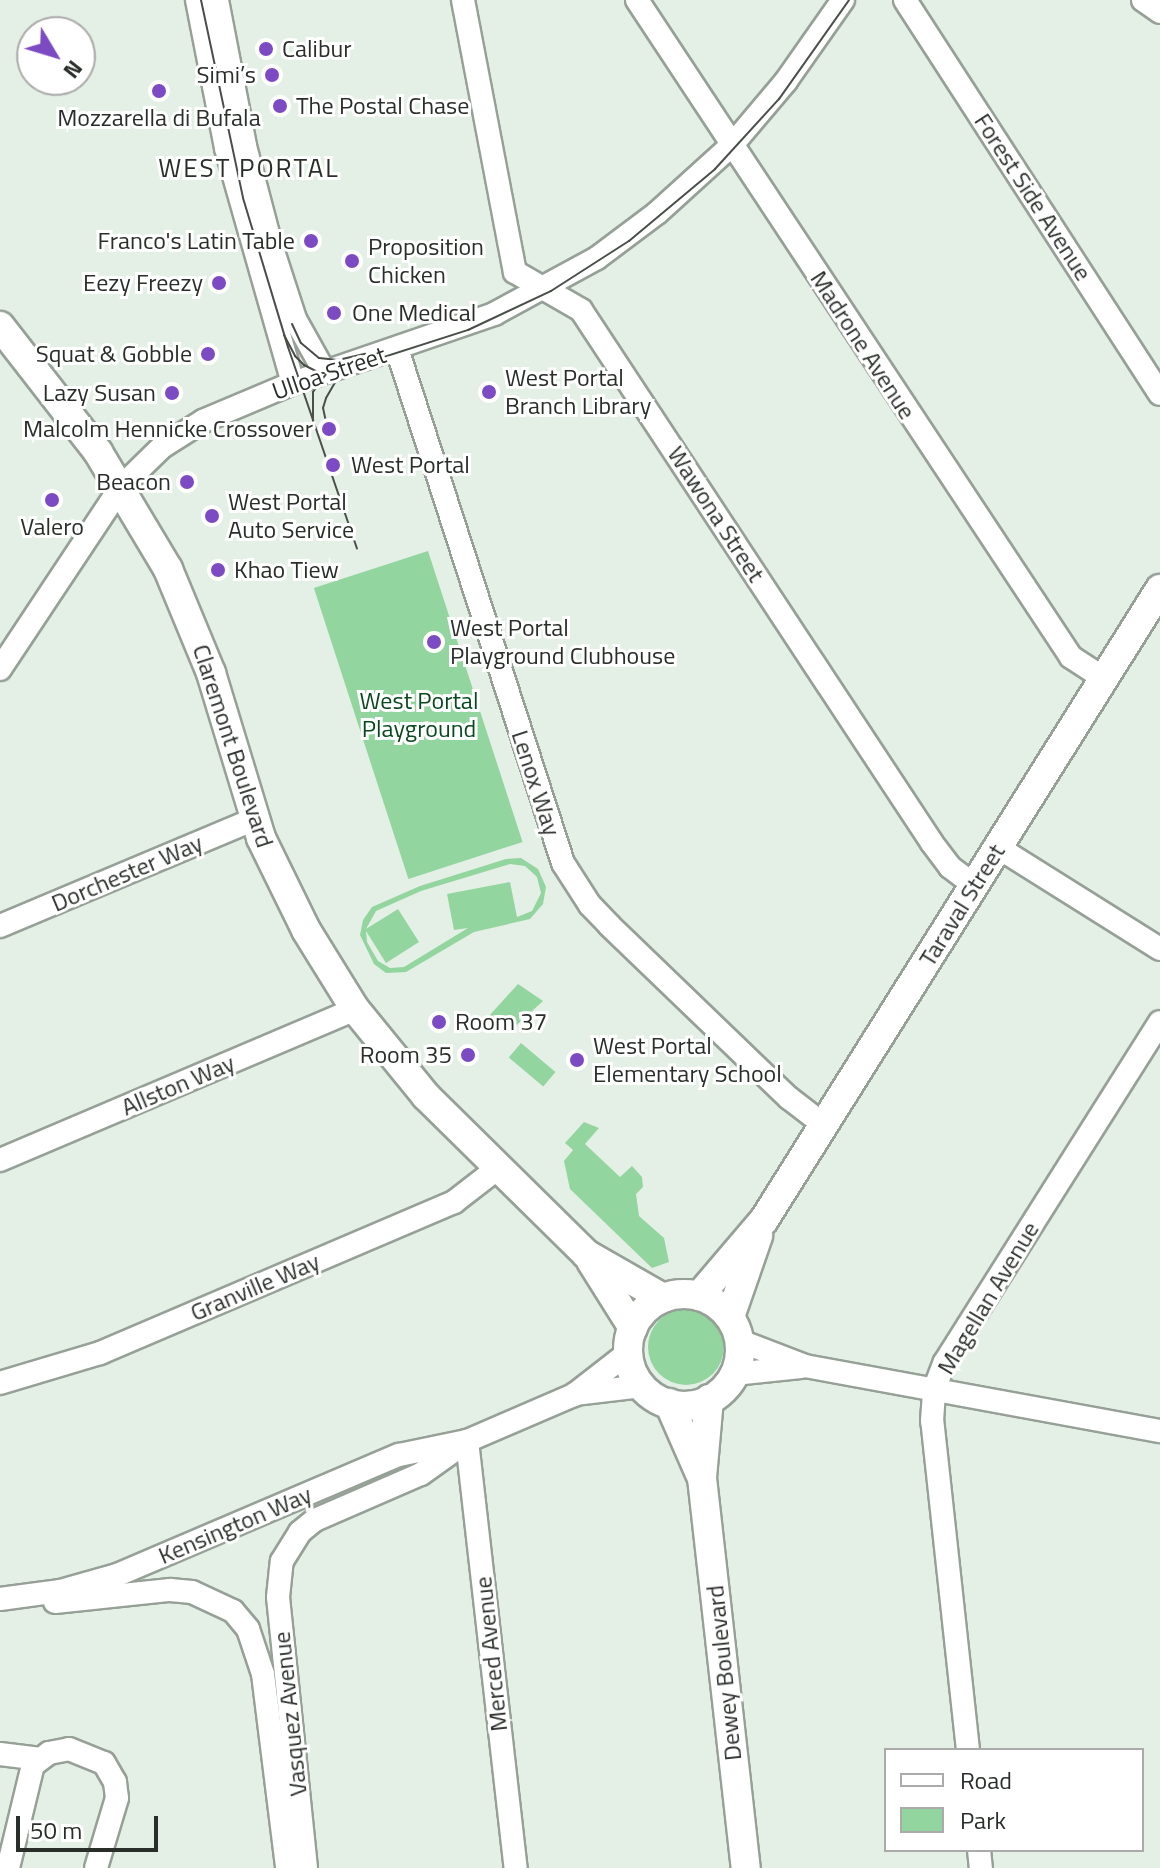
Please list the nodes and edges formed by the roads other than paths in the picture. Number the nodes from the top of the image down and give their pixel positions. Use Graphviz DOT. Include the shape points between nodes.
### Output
graph roads {
  1 [pos="197,0"];
  2 [pos="217,0"];
  3 [pos="463,0"];
  4 [pos="637,0"];
  5 [pos="843,0"];
  6 [pos="905,0"];
  7 [pos="1143,0"];
  8 [pos="1160,12"];
  9 [pos="732,145"];
  10 [pos="545,288"];
  11 [pos="0,326"];
  12 [pos="397,349"];
  13 [pos="324,371"];
  14 [pos="293,383"];
  15 [pos="1160,394"];
  16 [pos="121,487"];
  17 [pos="1160,589"];
  18 [pos="0,669"];
  19 [pos="1103,678"];
  20 [pos="254,819"];
  21 [pos="999,848"];
  22 [pos="975,886"];
  23 [pos="0,926"];
  24 [pos="1160,949"];
  25 [pos="355,1009"];
  26 [pos="1160,1022"];
  27 [pos="824,1125"];
  28 [pos="0,1160"];
  29 [pos="498,1168"];
  30 [pos="764,1220"];
  31 [pos="586,1254"];
  32 [pos="699,1296"];
  33 [pos="663,1298"];
  34 [pos="735,1329"];
  35 [pos="631,1340"];
  36 [pos="805,1366"];
  37 [pos="734,1374"];
  38 [pos="0,1383"];
  39 [pos="642,1386"];
  40 [pos="934,1390"];
  41 [pos="574,1395"];
  42 [pos="709,1399"];
  43 [pos="669,1403"];
  44 [pos="1160,1431"];
  45 [pos="467,1441"];
  46 [pos="702,1478"];
  47 [pos="282,1561"];
  48 [pos="0,1600"];
  49 [pos="968,1748"];
  50 [pos="0,1754"];
  51 [pos="39,1759"];
  52 [pos="8,1868"];
  53 [pos="96,1868"];
  54 [pos="287,1868"];
  55 [pos="306,1868"];
  56 [pos="516,1868"];
  57 [pos="746,1868"];
  1 -- 14 [label="street" via="226,148"];
  2 -- 13 [label="street" via="245,146 271,245 295,319"];
  3 -- 10 [label="street, Wawona Street" via="510,258 515,272"];
  4 -- 9 [label="street, Madrone Avenue"];
  5 -- 9 [label="street, Ulloa Street"];
  6 -- 15 [label="street, Forest Side Avenue"];
  7 -- 8 [label="street"];
  9 -- 10 [label="street, Ulloa Street" via="627,237"];
  9 -- 19 [label="street, Madrone Avenue" via="1071,657"];
  10 -- 12 [label="street, Ulloa Street" via="494,314"];
  10 -- 22 [label="street, Wawona Street" via="581,310 932,843 950,867"];
  11 -- 16 [label="street, Claremont Boulevard" via="81,427"];
  12 -- 13 [label="street, Ulloa Street"];
  12 -- 27 [label="street, Lenox Way" via="563,863 609,925 789,1098"];
  13 -- 14 [label="street, Ulloa Street"];
  14 -- 16 [label="street, Ulloa Street" via="182,433"];
  16 -- 18 [label="street, Ulloa Street"];
  16 -- 20 [label="street, Claremont Boulevard" via="168,569 198,637"];
  17 -- 19 [label="street, Taraval Street"];
  19 -- 21 [label="street, Taraval Street"];
  20 -- 23 [label="street, Dorchester Way"];
  20 -- 25 [label="street, Claremont Boulevard" via="306,930"];
  21 -- 22 [label="street, Taraval Street"];
  21 -- 24 [label="street"];
  22 -- 27 [label="street, Taraval Street"];
  25 -- 28 [label="street, Allston Way"];
  25 -- 29 [label="street, Claremont Boulevard" via="426,1096"];
  26 -- 40 [label="street, Magellan Avenue" via="945,1362"];
  27 -- 30 [label="street, Taraval Street"];
  29 -- 31 [label="street, Claremont Boulevard"];
  29 -- 38 [label="street, Granville Way" via="454,1202 100,1353"];
  30 -- 32 [label="street, Taraval Street"];
  30 -- 34 [label="street, Taraval Street"];
  31 -- 33 [label="street, Claremont Boulevard"];
  31 -- 35 [label="street, Claremont Boulevard"];
  32 -- 33 [label="street"];
  32 -- 34 [label="street" via="714,1302"];
  33 -- 35 [label="street" via="646,1310"];
  34 -- 36 [label="street"];
  34 -- 37 [label="street" via="740,1358"];
  35 -- 39 [label="street" via="632,1370"];
  35 -- 41 [label="street, Kensington Way"];
  36 -- 37 [label="street"];
  36 -- 40 [label="street"];
  37 -- 42 [label="street"];
  39 -- 41 [label="street, Kensington Way"];
  39 -- 43 [label="street"];
  40 -- 44 [label="street"];
  40 -- 49 [label="street, Magellan Avenue" via="932,1421"];
  41 -- 45 [label="street, Kensington Way"];
  42 -- 43 [label="street" via="693,1405"];
  42 -- 46 [label="street, Dewey Boulevard"];
  43 -- 46 [label="street, Dewey Boulevard"];
  45 -- 47 [label="street, Kensington Way" via="421,1474 315,1520 300,1532"];
  45 -- 48 [label="street, Kensington Way" via="399,1455 117,1575"];
  45 -- 56 [label="street, Merced Avenue"];
  46 -- 57 [label="street, Dewey Boulevard"];
  47 -- 55 [label="street, Vasquez Avenue" via="278,1597"];
  48 -- 54 [label="street, Vasquez Avenue" via="71,1601 170,1590 216,1600 233,1611 248,1629 263,1674"];
  50 -- 51 [label="street"];
  51 -- 52 [label="street" via="28,1777"];
  51 -- 53 [label="street" via="69,1749 96,1757 111,1771 117,1798"];
}
